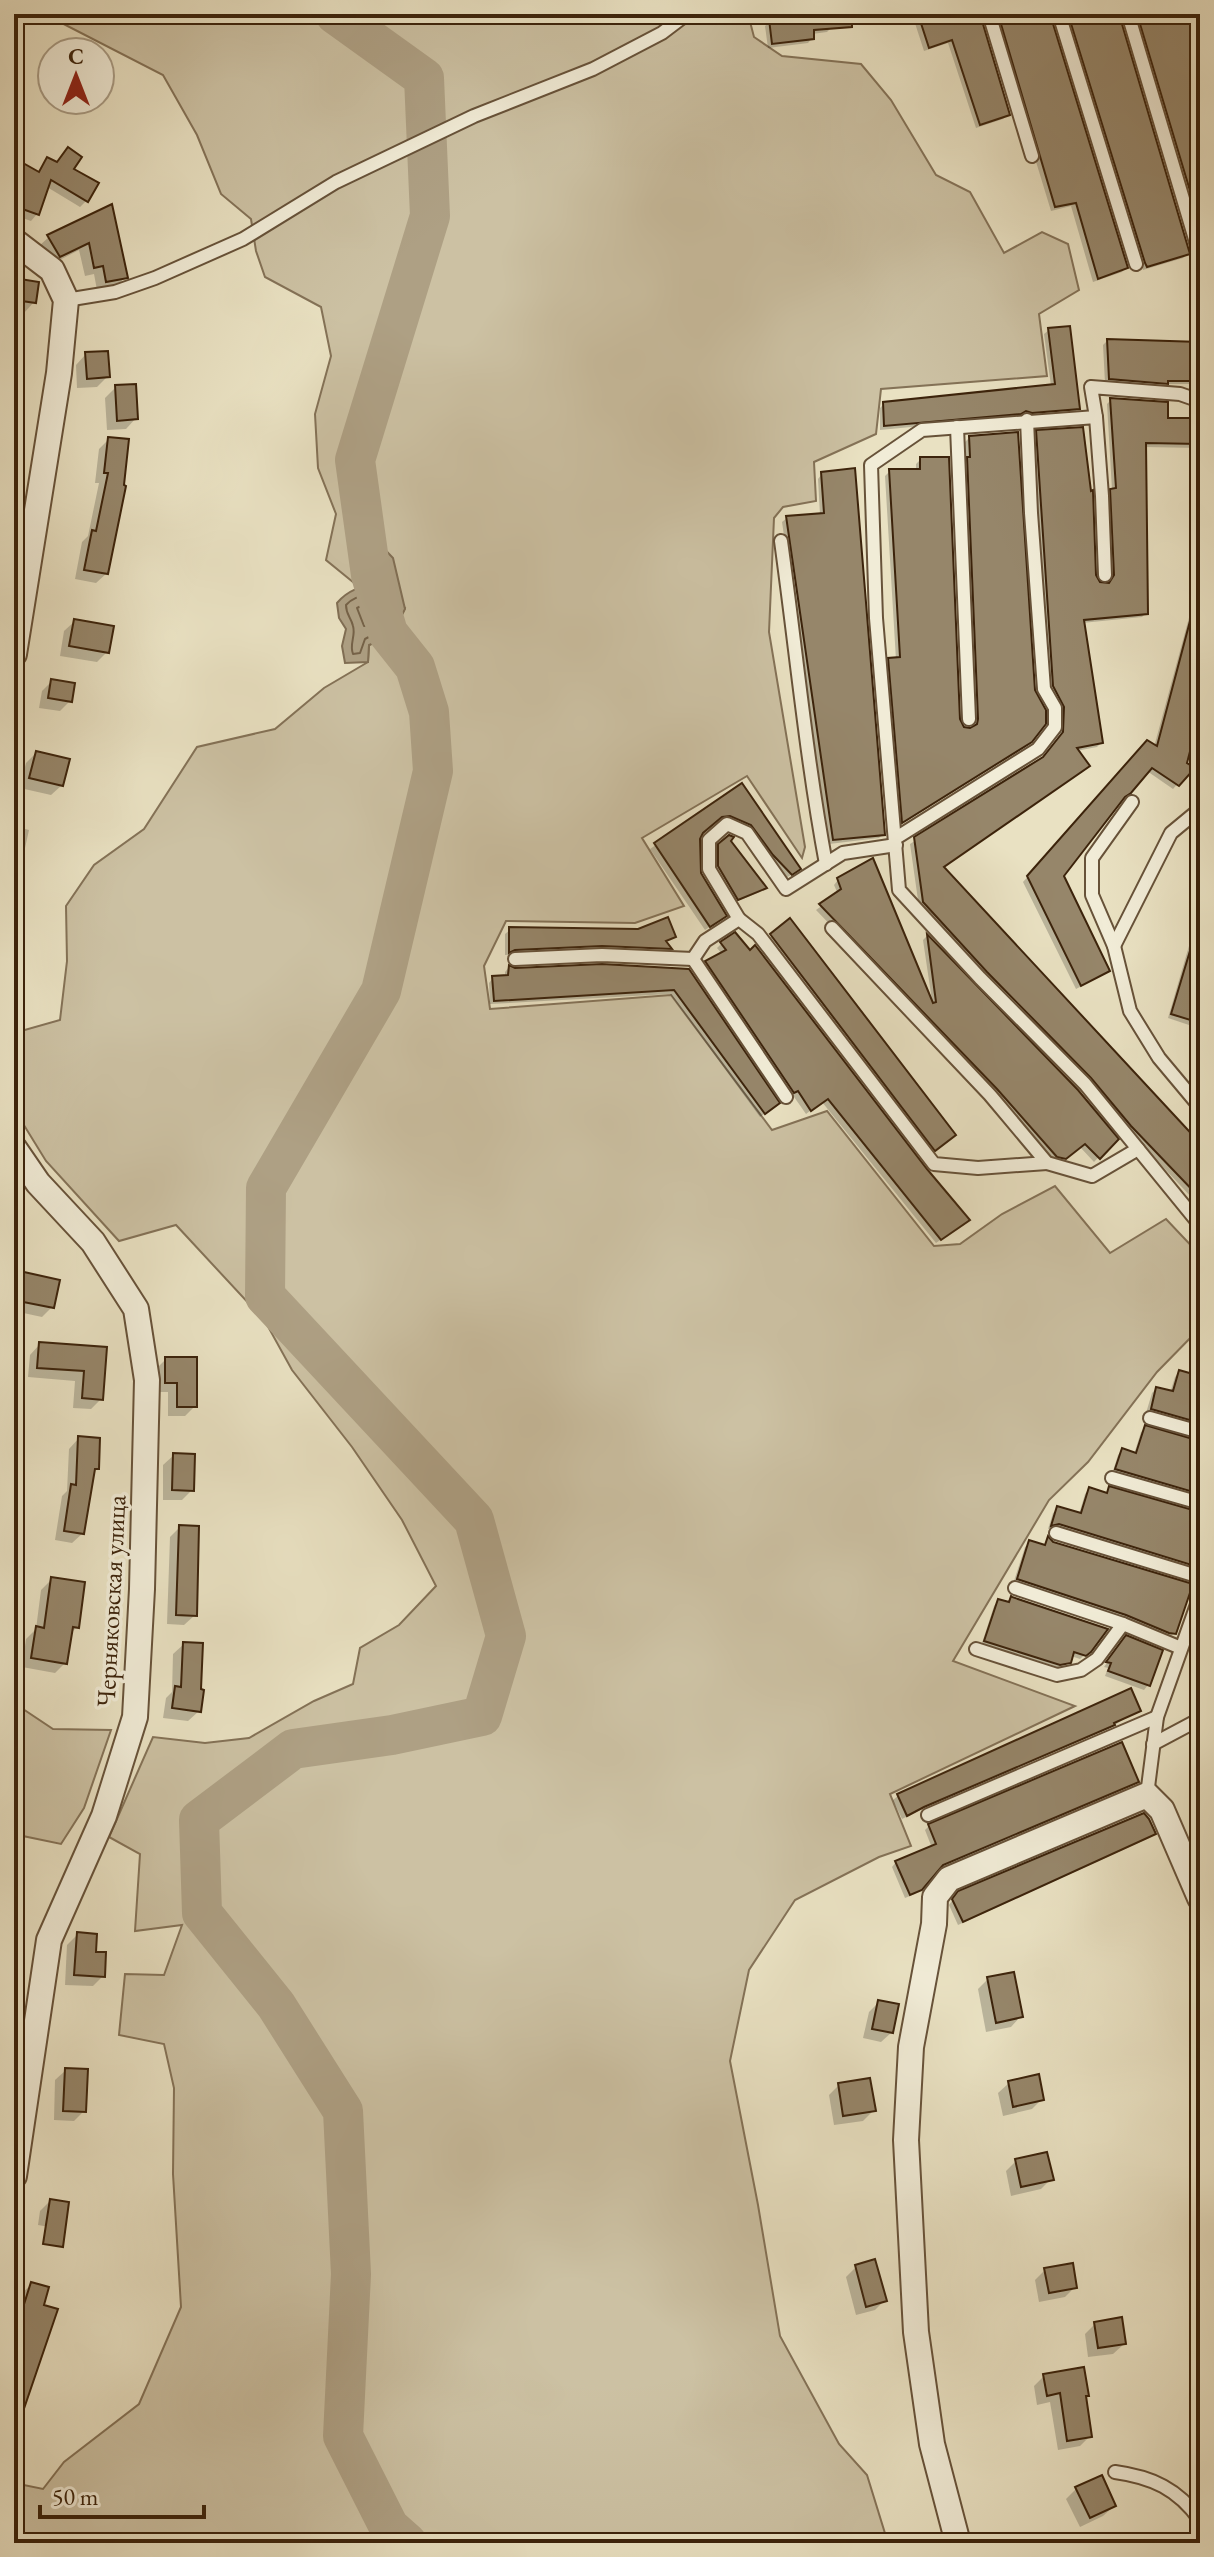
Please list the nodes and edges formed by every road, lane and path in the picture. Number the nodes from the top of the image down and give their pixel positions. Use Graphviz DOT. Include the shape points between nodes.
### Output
graph roads {
  1 [pos="687,14"];
  2 [pos="989,14"];
  3 [pos="1059,14"];
  4 [pos="1128,14"];
  5 [pos="1197,14"];
  6 [pos="1200,24"];
  7 [pos="1032,156"];
  8 [pos="14,241"];
  9 [pos="1200,256"];
  10 [pos="1136,264"];
  11 [pos="66,300"];
  12 [pos="1200,401"];
  13 [pos="1096,417"];
  14 [pos="1027,420"];
  15 [pos="957,427"];
  16 [pos="781,541"];
  17 [pos="1105,575"];
  18 [pos="14,654"];
  19 [pos="969,719"];
  20 [pos="1132,802"];
  21 [pos="1200,809"];
  22 [pos="896,842"];
  23 [pos="826,864"];
  24 [pos="739,919"];
  25 [pos="832,928"];
  26 [pos="1114,946"];
  27 [pos="515,959"];
  28 [pos="693,959"];
  29 [pos="786,1097"];
  30 [pos="1200,1107"];
  31 [pos="14,1148"];
  32 [pos="1138,1149"];
  33 [pos="1047,1163"];
  34 [pos="1200,1225"];
  35 [pos="1150,1418"];
  36 [pos="1200,1432"];
  37 [pos="1112,1478"];
  38 [pos="1200,1503"];
  39 [pos="1056,1533"];
  40 [pos="1200,1577"];
  41 [pos="1015,1588"];
  42 [pos="1200,1596"];
  43 [pos="1123,1624"];
  44 [pos="1181,1648"];
  45 [pos="976,1649"];
  46 [pos="1157,1717"];
  47 [pos="1200,1719"];
  48 [pos="1153,1744"];
  49 [pos="1147,1795"];
  50 [pos="928,1815"];
  51 [pos="1200,1898"];
  52 [pos="14,2176"];
  53 [pos="1115,2472"];
  54 [pos="1200,2520"];
  55 [pos="958,2543"];
  1 -- 11 [label="lane" via="593,69 474,116 336,182 243,239 115,292"];
  2 -- 7 [label="lane"];
  3 -- 10 [label="lane"];
  4 -- 9 [label="lane"];
  5 -- 6 [label="lane"];
  8 -- 11 [label="street" via="52,270"];
  11 -- 18 [label="street"];
  12 -- 13 [label="lane" via="1180,394 1091,387"];
  13 -- 14 [label="lane"];
  13 -- 17 [label="lane"];
  14 -- 15 [label="lane"];
  14 -- 22 [label="lane" via="1044,689 1055,708 1055,727 1038,749"];
  15 -- 19 [label="lane"];
  15 -- 22 [label="lane" via="922,430 871,465 876,618"];
  16 -- 23 [label="lane" via="810,783"];
  20 -- 26 [label="lane" via="1092,858 1092,895"];
  21 -- 26 [label="lane" via="1171,833"];
  22 -- 23 [label="lane" via="843,853"];
  22 -- 32 [label="lane" via="899,890 1085,1084"];
  23 -- 24 [label="lane" via="786,889 747,833 727,824 709,840 709,869"];
  24 -- 28 [label="lane" via="705,941"];
  24 -- 33 [label="lane" via="758,934 934,1164 978,1168"];
  25 -- 33 [label="lane"];
  26 -- 30 [label="lane" via="1130,1011 1159,1058"];
  27 -- 28 [label="lane"];
  28 -- 29 [label="lane"];
  31 -- 52 [label="street, Черняковская улица" via="38,1183 93,1242 136,1309 147,1380 135,1717 104,1816 49,1940"];
  32 -- 33 [label="lane" via="1092,1176"];
  32 -- 34 [label="lane"];
  35 -- 36 [label="lane"];
  37 -- 38 [label="lane"];
  39 -- 40 [label="lane"];
  41 -- 43 [label="lane"];
  42 -- 44 [label="lane"];
  43 -- 44 [label="lane"];
  43 -- 45 [label="lane" via="1097,1659 1081,1670 1057,1675"];
  44 -- 46 [label="lane"];
  46 -- 48 [label="lane"];
  46 -- 50 [label="lane"];
  47 -- 48 [label="lane"];
  48 -- 49 [label="lane"];
  49 -- 51 [label="street" via="1162,1810"];
  49 -- 55 [label="street" via="949,1879 935,1897 911,2047 906,2140 916,2332 932,2444"];
  53 -- 54 [label="lane" via="1160,2482"];
}
